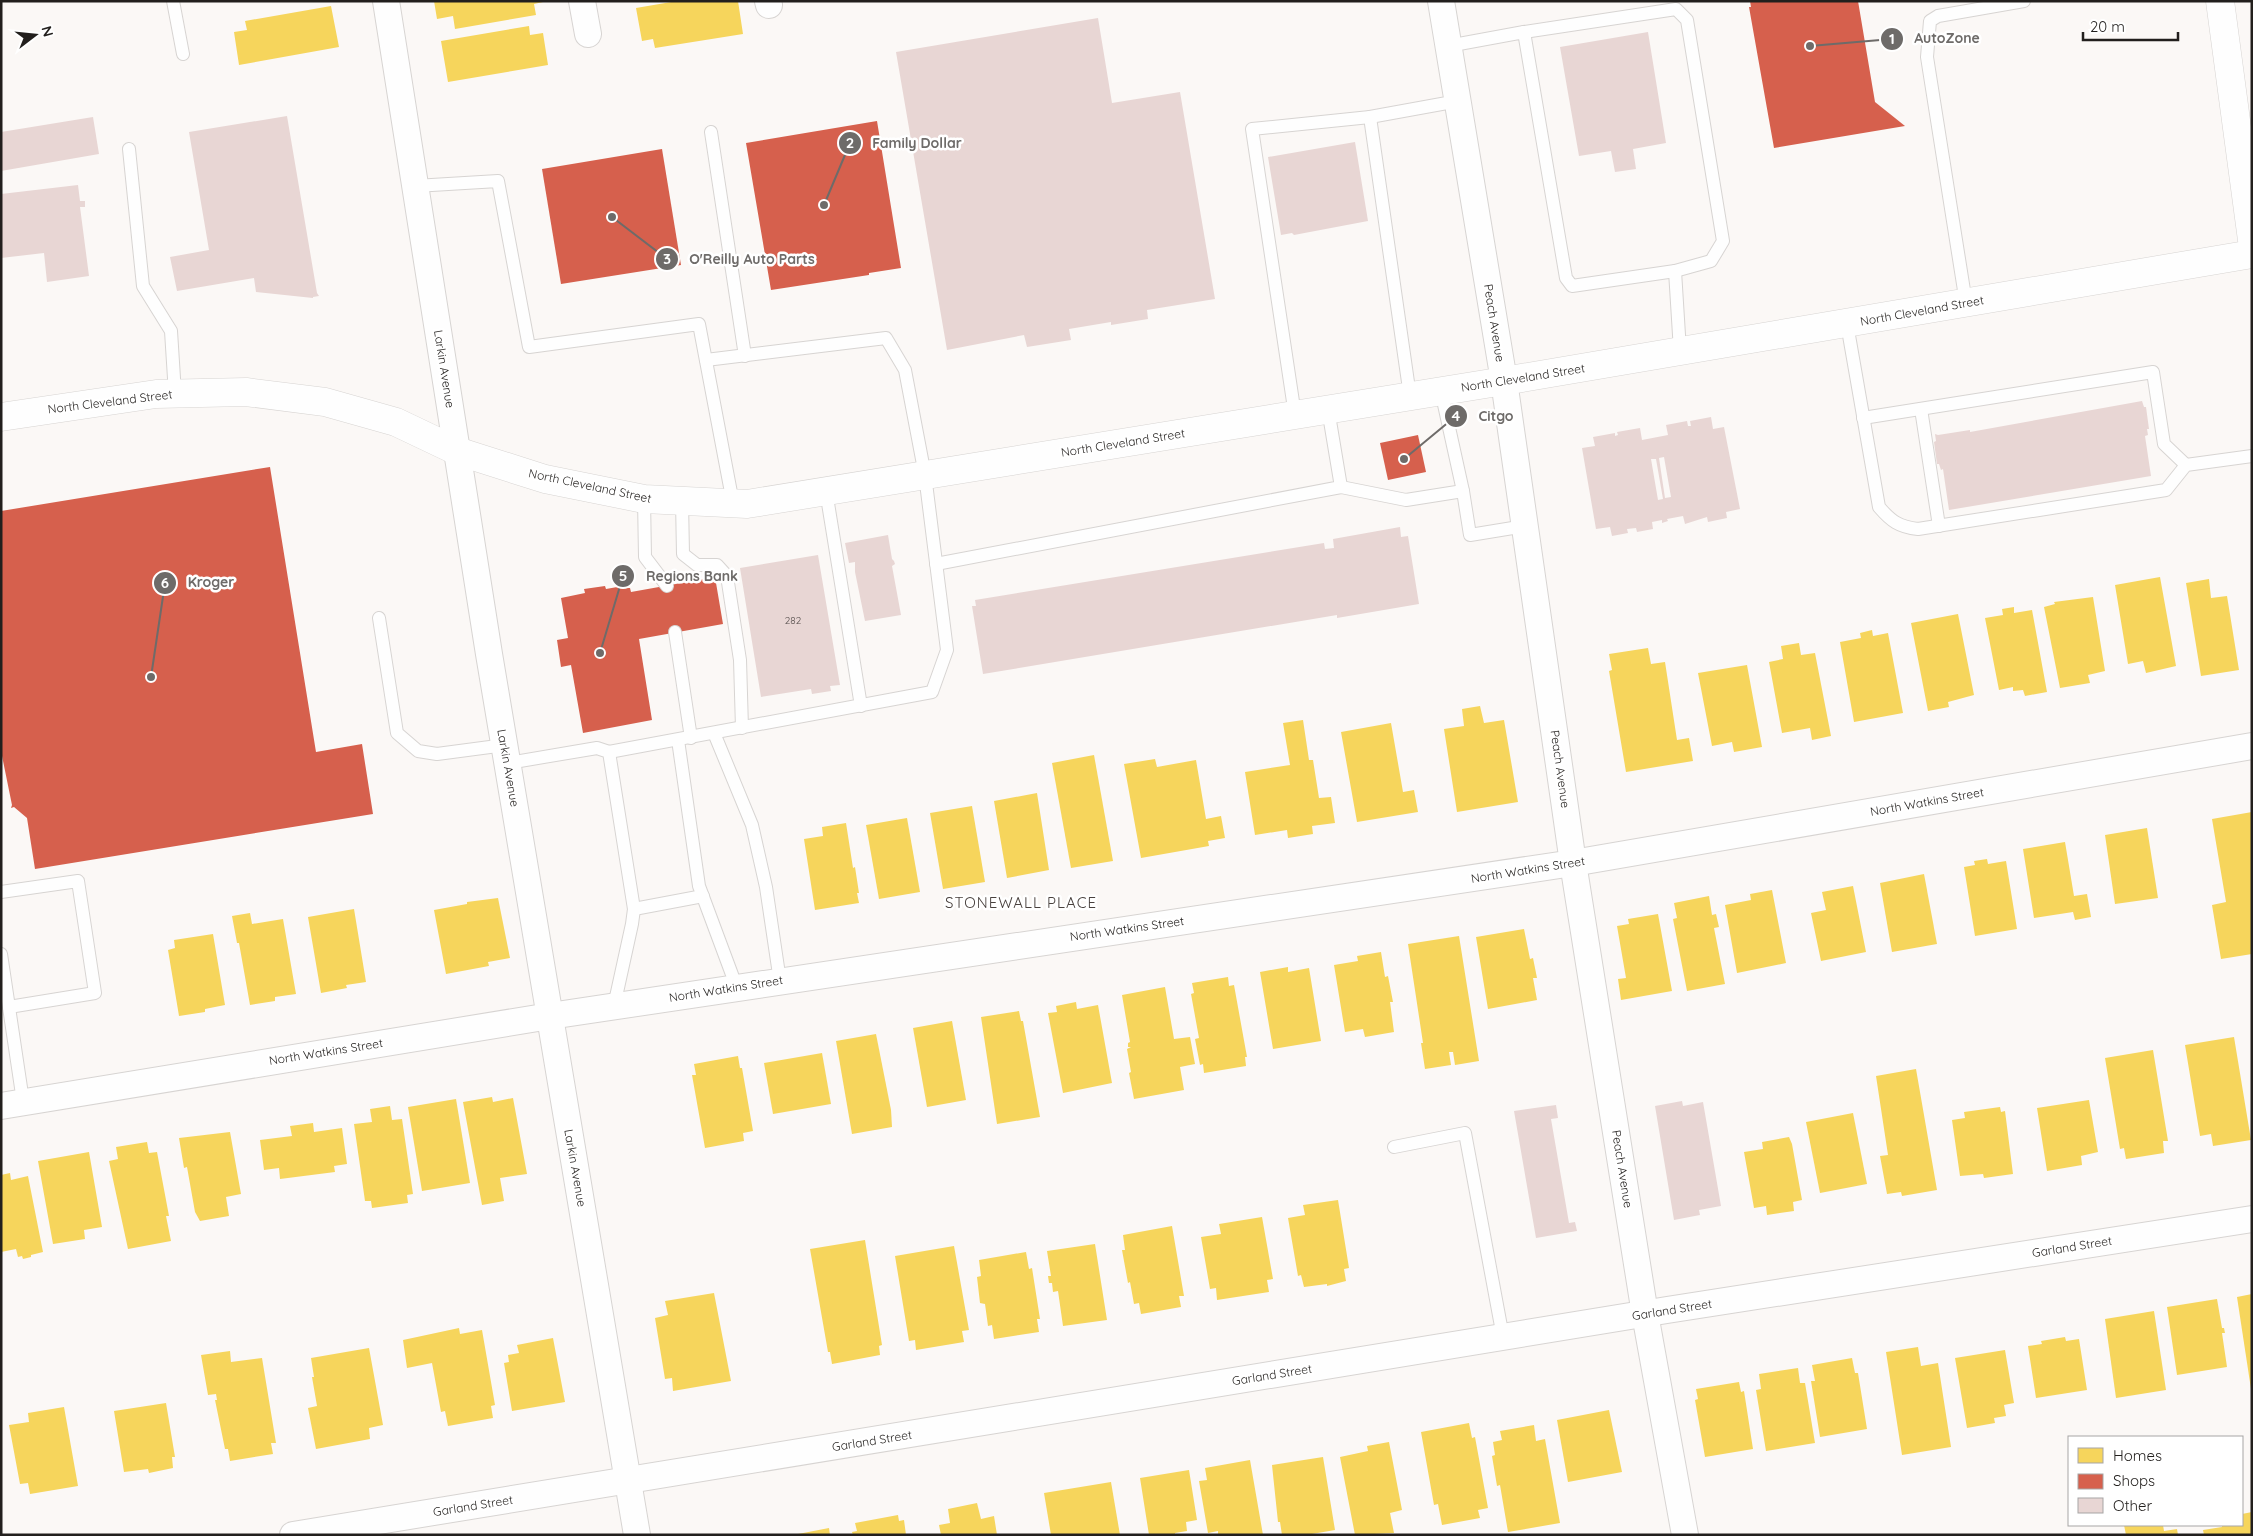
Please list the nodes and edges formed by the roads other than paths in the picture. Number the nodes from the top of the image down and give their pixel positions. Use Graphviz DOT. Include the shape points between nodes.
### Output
graph roads {
  1 [pos="173,1"];
  2 [pos="386,1"];
  3 [pos="582,1"];
  4 [pos="1441,1"];
  5 [pos="2024,1"];
  6 [pos="2220,1"];
  7 [pos="1524,32"];
  8 [pos="588,34"];
  9 [pos="1448,46"];
  10 [pos="183,54"];
  11 [pos="1458,101"];
  12 [pos="1370,117"];
  13 [pos="711,132"];
  14 [pos="129,149"];
  15 [pos="415,186"];
  16 [pos="2252,240"];
  17 [pos="2252,254"];
  18 [pos="1675,271"];
  19 [pos="1966,303"];
  20 [pos="1847,324"];
  21 [pos="1680,351"];
  22 [pos="745,356"];
  23 [pos="706,360"];
  24 [pos="1504,381"];
  25 [pos="1441,391"];
  26 [pos="175,394"];
  27 [pos="1410,396"];
  28 [pos="1328,409"];
  29 [pos="1921,409"];
  30 [pos="1295,415"];
  31 [pos="1,416"];
  32 [pos="1863,418"];
  33 [pos="458,451"];
  34 [pos="2252,456"];
  35 [pos="2186,465"];
  36 [pos="925,475"];
  37 [pos="1341,488"];
  38 [pos="826,491"];
  39 [pos="1463,491"];
  40 [pos="644,499"];
  41 [pos="682,501"];
  42 [pos="733,503"];
  43 [pos="1525,526"];
  44 [pos="1939,526"];
  45 [pos="936,564"];
  46 [pos="667,586"];
  47 [pos="379,618"];
  48 [pos="675,632"];
  49 [pos="862,706"];
  50 [pos="742,728"];
  51 [pos="714,733"];
  52 [pos="684,739"];
  53 [pos="2252,746"];
  54 [pos="609,752"];
  55 [pos="506,754"];
  56 [pos="1574,863"];
  57 [pos="1,892"];
  58 [pos="703,896"];
  59 [pos="634,909"];
  60 [pos="1,954"];
  61 [pos="780,981"];
  62 [pos="737,988"];
  63 [pos="614,1006"];
  64 [pos="9,1007"];
  65 [pos="550,1016"];
  66 [pos="12,1103"];
  67 [pos="1394,1147"];
  68 [pos="2252,1219"];
  69 [pos="1644,1314"];
  70 [pos="1503,1337"];
  71 [pos="628,1481"];
  72 [pos="293,1535"];
  73 [pos="637,1535"];
  74 [pos="1685,1535"];
  1 -- 10 [label="lane"];
  2 -- 15 [label="street, Larkin Avenue"];
  3 -- 8 [label="street"];
  4 -- 9 [label="street, Peach Avenue"];
  5 -- 19 [label="lane" via="1938,16 1930,21 1927,57"];
  6 -- 16 [label="main road"];
  7 -- 9 [label="lane"];
  7 -- 18 [label="lane" via="1566,278 1572,286"];
  7 -- 18 [label="lane" via="1676,9 1687,20 1723,240 1711,261"];
  9 -- 11 [label="street, Peach Avenue"];
  11 -- 12 [label="lane"];
  11 -- 24 [label="street, Peach Avenue"];
  12 -- 27 [label="lane"];
  12 -- 30 [label="lane" via="1252,129"];
  13 -- 22 [label="lane"];
  14 -- 26 [label="lane" via="143,286 171,331"];
  15 -- 23 [label="lane" via="498,181 529,347 699,324"];
  15 -- 33 [label="street, Larkin Avenue"];
  17 -- 19 [label="main road, North Cleveland Street"];
  18 -- 21 [label="lane"];
  19 -- 20 [label="main road, North Cleveland Street"];
  20 -- 21 [label="main road, North Cleveland Street"];
  20 -- 32 [label="lane"];
  21 -- 24 [label="main road, North Cleveland Street"];
  22 -- 23 [label="lane"];
  22 -- 36 [label="lane" via="886,338 905,370"];
  23 -- 42 [label="lane"];
  24 -- 25 [label="main road, North Cleveland Street"];
  24 -- 43 [label="street, Peach Avenue"];
  25 -- 27 [label="main road, North Cleveland Street"];
  25 -- 39 [label="lane"];
  26 -- 31 [label="main road, North Cleveland Street"];
  26 -- 33 [label="main road, North Cleveland Street" via="246,392 325,402 396,422"];
  27 -- 28 [label="main road, North Cleveland Street"];
  28 -- 30 [label="main road, North Cleveland Street"];
  28 -- 37 [label="lane"];
  29 -- 32 [label="lane"];
  29 -- 35 [label="lane" via="2153,372 2164,444"];
  29 -- 44 [label="lane"];
  30 -- 36 [label="main road, North Cleveland Street"];
  32 -- 44 [label="lane" via="1879,507 1890,520 1903,528"];
  33 -- 40 [label="main road, North Cleveland Street" via="545,479"];
  33 -- 55 [label="street, Larkin Avenue"];
  34 -- 35 [label="lane"];
  35 -- 44 [label="lane" via="2166,490"];
  36 -- 38 [label="main road, North Cleveland Street"];
  36 -- 45 [label="lane"];
  37 -- 39 [label="lane" via="1406,500"];
  37 -- 45 [label="lane"];
  38 -- 42 [label="main road, North Cleveland Street" via="747,504"];
  38 -- 49 [label="lane"];
  39 -- 43 [label="lane" via="1470,536"];
  40 -- 41 [label="main road, North Cleveland Street"];
  40 -- 46 [label="lane" via="645,557"];
  41 -- 42 [label="main road, North Cleveland Street"];
  41 -- 50 [label="lane" via="683,554 698,565 717,565 727,576 740,660"];
  43 -- 56 [label="street, Peach Avenue"];
  45 -- 49 [label="lane" via="947,650 932,692"];
  47 -- 55 [label="lane" via="398,732 418,751"];
  48 -- 52 [label="lane"];
  49 -- 50 [label="lane"];
  50 -- 51 [label="lane"];
  51 -- 52 [label="lane"];
  51 -- 61 [label="lane" via="752,825 766,887"];
  52 -- 54 [label="lane"];
  52 -- 58 [label="lane" via="699,886"];
  53 -- 56 [label="street, North Watkins Street"];
  54 -- 55 [label="lane" via="597,748"];
  54 -- 59 [label="lane"];
  55 -- 65 [label="street, Larkin Avenue"];
  56 -- 61 [label="street, North Watkins Street"];
  56 -- 69 [label="street, Peach Avenue"];
  57 -- 64 [label="lane" via="78,881 95,994"];
  58 -- 59 [label="lane"];
  58 -- 62 [label="lane"];
  59 -- 63 [label="lane"];
  60 -- 64 [label="lane"];
  61 -- 62 [label="street, North Watkins Street"];
  62 -- 63 [label="street, North Watkins Street"];
  63 -- 65 [label="street, North Watkins Street"];
  64 -- 66 [label="lane"];
  65 -- 66 [label="street, North Watkins Street"];
  65 -- 71 [label="street, Larkin Avenue"];
  67 -- 70 [label="lane" via="1465,1133"];
  68 -- 69 [label="street, Garland Street"];
  69 -- 70 [label="street, Garland Street"];
  69 -- 74 [label="street, Peach Avenue"];
  70 -- 71 [label="street, Garland Street"];
  71 -- 72 [label="street, Garland Street"];
  71 -- 73 [label="street, Larkin Avenue"];
}
